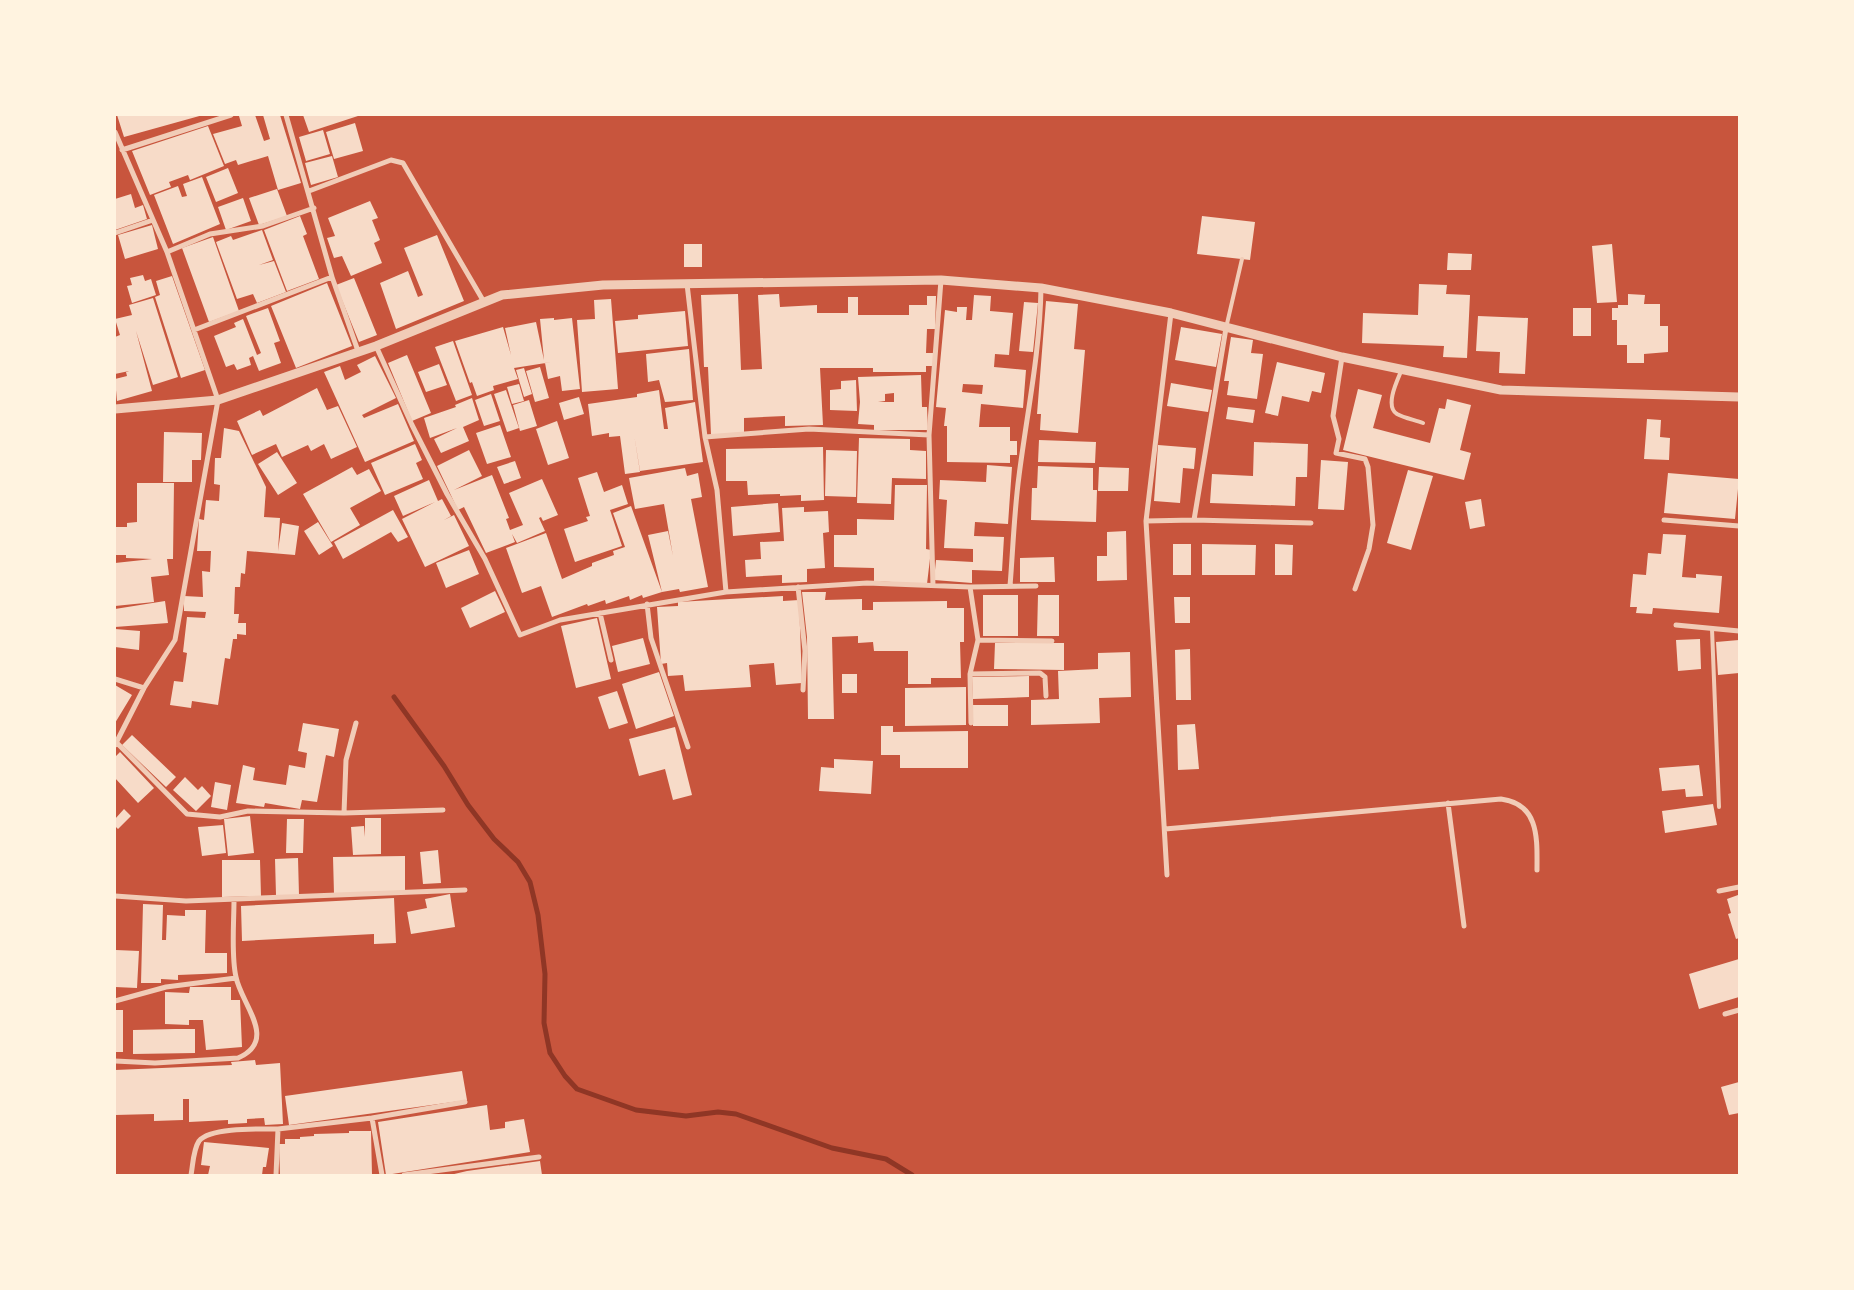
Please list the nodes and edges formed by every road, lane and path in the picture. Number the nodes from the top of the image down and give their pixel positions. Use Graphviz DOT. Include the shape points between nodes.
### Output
graph roads {
  1 [pos="230,115"];
  2 [pos="286,115"];
  3 [pos="115,132"];
  4 [pos="122,150"];
  5 [pos="309,191"];
  6 [pos="314,208"];
  7 [pos="153,220"];
  8 [pos="115,233"];
  9 [pos="167,252"];
  10 [pos="1242,259"];
  11 [pos="332,277"];
  12 [pos="941,280"];
  13 [pos="687,284"];
  14 [pos="1041,288"];
  15 [pos="484,302"];
  16 [pos="1171,314"];
  17 [pos="1226,328"];
  18 [pos="194,330"];
  19 [pos="376,346"];
  20 [pos="358,351"];
  21 [pos="1342,357"];
  22 [pos="1402,369"];
  23 [pos="1739,397"];
  24 [pos="218,400"];
  25 [pos="115,409"];
  26 [pos="1423,423"];
  27 [pos="929,435"];
  28 [pos="705,437"];
  29 [pos="1194,520"];
  30 [pos="1664,520"];
  31 [pos="1146,521"];
  32 [pos="1311,523"];
  33 [pos="1739,526"];
  34 [pos="933,586"];
  35 [pos="1010,586"];
  36 [pos="1036,586"];
  37 [pos="798,587"];
  38 [pos="970,587"];
  39 [pos="1355,589"];
  40 [pos="726,592"];
  41 [pos="647,604"];
  42 [pos="600,613"];
  43 [pos="1676,625"];
  44 [pos="1712,629"];
  45 [pos="1739,631"];
  46 [pos="978,640"];
  47 [pos="1052,641"];
  48 [pos="611,660"];
  49 [pos="970,674"];
  50 [pos="115,679"];
  51 [pos="144,688"];
  52 [pos="803,690"];
  53 [pos="1046,696"];
  54 [pos="356,723"];
  55 [pos="971,723"];
  56 [pos="116,744"];
  57 [pos="688,748"];
  58 [pos="1448,803"];
  59 [pos="1718,807"];
  60 [pos="443,810"];
  61 [pos="344,813"];
  62 [pos="1165,830"];
  63 [pos="1537,870"];
  64 [pos="1167,875"];
  65 [pos="1739,887"];
  66 [pos="465,890"];
  67 [pos="1719,891"];
  68 [pos="115,896"];
  69 [pos="234,900"];
  70 [pos="1464,926"];
  71 [pos="236,978"];
  72 [pos="115,1002"];
  73 [pos="1739,1010"];
  74 [pos="1725,1014"];
  75 [pos="115,1061"];
  76 [pos="465,1102"];
  77 [pos="372,1118"];
  78 [pos="278,1129"];
  79 [pos="539,1158"];
  80 [pos="191,1175"];
  81 [pos="276,1175"];
  82 [pos="382,1175"];
  83 [pos="404,1175"];
  1 -- 4 [label="street"];
  2 -- 5 [label="street"];
  3 -- 4 [label="street"];
  4 -- 7 [label="street"];
  5 -- 6 [label="street"];
  5 -- 15 [label="street" via="391,160 404,164"];
  6 -- 9 [label="street" via="263,226 210,234"];
  6 -- 11 [label="street"];
  7 -- 8 [label="street"];
  7 -- 9 [label="street"];
  9 -- 18 [label="street"];
  10 -- 17 [label="lane"];
  11 -- 18 [label="street"];
  11 -- 20 [label="street"];
  12 -- 13 [label="street"];
  12 -- 14 [label="street"];
  12 -- 27 [label="street"];
  13 -- 15 [label="street" via="603,285 502,295"];
  13 -- 28 [label="street"];
  14 -- 16 [label="street"];
  14 -- 35 [label="street" via="1033,390 1018,477"];
  15 -- 19 [label="street"];
  16 -- 17 [label="street"];
  16 -- 31 [label="street"];
  17 -- 21 [label="street"];
  17 -- 29 [label="street"];
  18 -- 24 [label="street"];
  19 -- 20 [label="street"];
  19 -- 42 [label="street" via="412,425 485,559 520,635 560,620"];
  20 -- 24 [label="street"];
  21 -- 22 [label="street"];
  21 -- 39 [label="street" via="1334,416 1339,438 1336,453 1365,459 1372,525 1369,548"];
  22 -- 23 [label="street" via="1500,390"];
  22 -- 26 [label="lane" via="1392,409"];
  24 -- 25 [label="street"];
  24 -- 51 [label="street" via="175,640"];
  27 -- 28 [label="street" via="809,429"];
  27 -- 34 [label="street"];
  28 -- 40 [label="street" via="716,490"];
  29 -- 31 [label="street"];
  29 -- 32 [label="street"];
  30 -- 33 [label="street"];
  31 -- 62 [label="street"];
  34 -- 37 [label="street" via="867,583"];
  34 -- 38 [label="street"];
  35 -- 36 [label="street"];
  35 -- 38 [label="street"];
  37 -- 40 [label="street"];
  37 -- 52 [label="street" via="805,651"];
  38 -- 46 [label="street"];
  40 -- 41 [label="street"];
  41 -- 42 [label="street"];
  41 -- 57 [label="street" via="652,638"];
  42 -- 48 [label="street"];
  43 -- 44 [label="street"];
  44 -- 45 [label="street"];
  44 -- 59 [label="lane"];
  46 -- 47 [label="street"];
  46 -- 49 [label="street"];
  49 -- 53 [label="street" via="1040,673 1045,677"];
  49 -- 55 [label="street"];
  50 -- 51 [label="street"];
  51 -- 56 [label="street"];
  54 -- 61 [label="street" via="346,760"];
  56 -- 61 [label="street" via="187,814 220,817 248,811"];
  58 -- 62 [label="street"];
  58 -- 63 [label="street" via="1501,799 1523,807 1535,830"];
  58 -- 70 [label="street"];
  60 -- 61 [label="street"];
  62 -- 64 [label="street"];
  65 -- 67 [label="street"];
  66 -- 69 [label="street"];
  68 -- 69 [label="street" via="186,901"];
  69 -- 71 [label="street"];
  71 -- 72 [label="street" via="166,988"];
  71 -- 75 [label="street" via="255,1022 256,1040 249,1053 238,1058 155,1063"];
  73 -- 74 [label="street"];
  76 -- 77 [label="street"];
  77 -- 78 [label="street"];
  77 -- 82 [label="street"];
  78 -- 80 [label="street" via="225,1131 204,1136 198,1142"];
  78 -- 81 [label="street"];
  79 -- 83 [label="street"];
}
